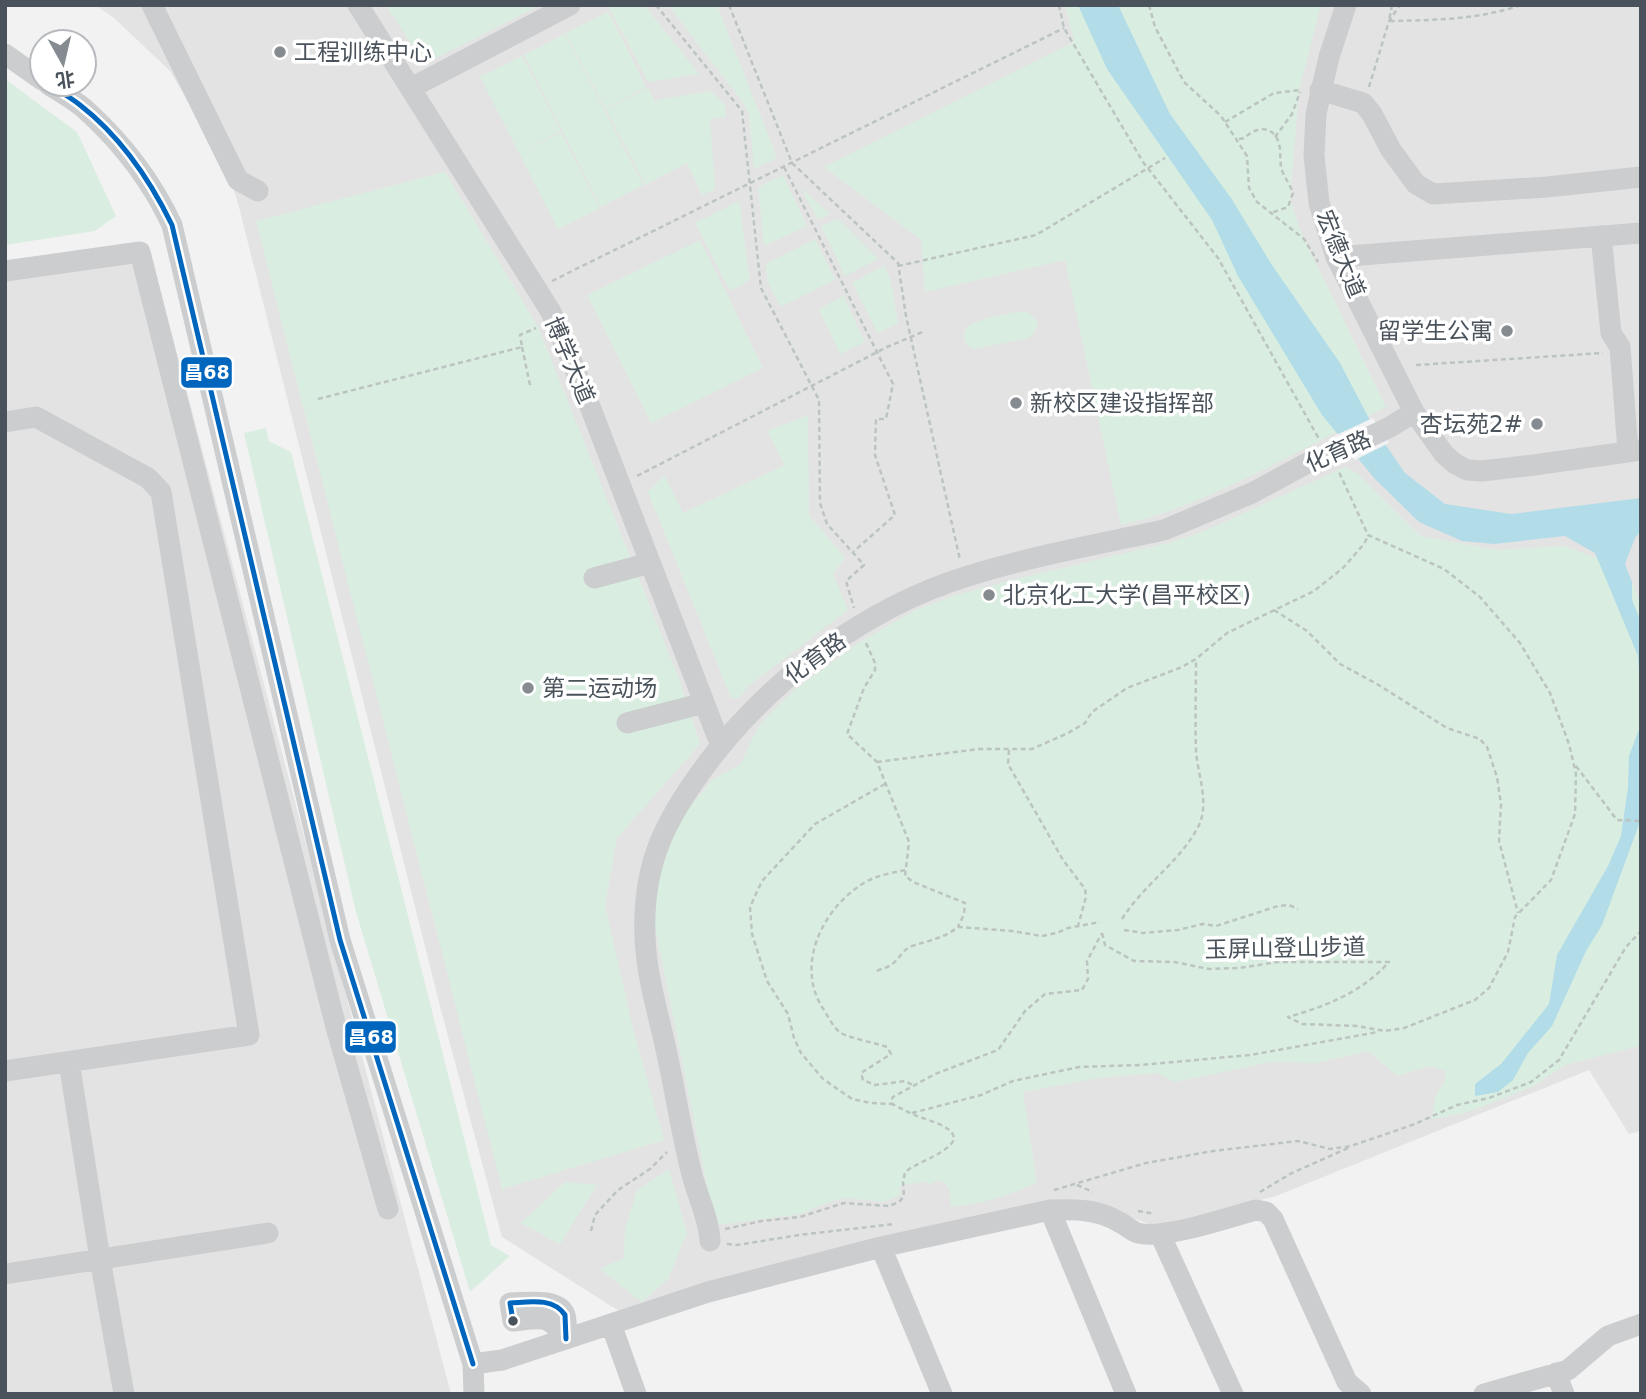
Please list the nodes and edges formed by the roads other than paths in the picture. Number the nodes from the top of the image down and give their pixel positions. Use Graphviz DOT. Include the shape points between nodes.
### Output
graph roads {
  1 [pos="152,5"];
  2 [pos="358,5"];
  3 [pos="570,5"];
  4 [pos="1346,5"];
  5 [pos="5,54"];
  6 [pos="28,70"];
  7 [pos="411,88"];
  8 [pos="1310,90"];
  9 [pos="68,98"];
  10 [pos="1641,177"];
  11 [pos="258,191"];
  12 [pos="1641,233"];
  13 [pos="1601,236"];
  14 [pos="1329,262"];
  15 [pos="5,271"];
  16 [pos="1414,412"];
  17 [pos="5,422"];
  18 [pos="1634,451"];
  19 [pos="650,563"];
  20 [pos="594,578"];
  21 [pos="704,703"];
  22 [pos="627,723"];
  23 [pos="723,743"];
  24 [pos="69,1062"];
  25 [pos="5,1071"];
  26 [pos="1050,1201"];
  27 [pos="388,1209"];
  28 [pos="1160,1225"];
  29 [pos="268,1233"];
  30 [pos="710,1236"];
  31 [pos="881,1247"];
  32 [pos="100,1259"];
  33 [pos="5,1274"];
  34 [pos="611,1324"];
  35 [pos="1641,1324"];
  36 [pos="473,1364"];
  37 [pos="1556,1373"];
  38 [pos="124,1394"];
  39 [pos="474,1394"];
  40 [pos="636,1394"];
  41 [pos="942,1394"];
  42 [pos="1126,1394"];
  43 [pos="1233,1394"];
  44 [pos="1362,1394"];
  45 [pos="1484,1394"];
  46 [pos="1564,1394"];
  1 -- 11 [label="street" via="238,180"];
  2 -- 7 [label="street, 博学大道"];
  3 -- 7 [label="street"];
  4 -- 8 [label="street, 宏德大道"];
  5 -- 6 [label="street"];
  7 -- 19 [label="street, 博学大道" via="551,312"];
  8 -- 10 [label="street" via="1363,103 1416,184 1433,194"];
  8 -- 14 [label="street, 宏德大道"];
  9 -- 36 [label="street" via="127,153 156,192 172,225 340,940"];
  12 -- 13 [label="street"];
  13 -- 14 [label="street"];
  13 -- 18 [label="street" via="1611,334 1620,352"];
  14 -- 16 [label="street, 宏德大道"];
  15 -- 27 [label="street" via="140,252 336,1027"];
  16 -- 18 [label="street, 宏德大道" via="1444,454 1467,470"];
  16 -- 23 [label="street, 化育路" via="1332,459 1313,460 1252,493 1164,530 966,576 894,607 859,626 774,688"];
  17 -- 24 [label="street" via="36,417 148,478 161,492 249,1035"];
  19 -- 20 [label="street"];
  19 -- 21 [label="street, 博学大道"];
  21 -- 22 [label="street"];
  21 -- 23 [label="street, 博学大道"];
  23 -- 30 [label="street, 化育路" via="685,793 658,843 648,884 645,936 692,1175"];
  24 -- 25 [label="street"];
  24 -- 32 [label="street"];
  26 -- 28 [label="street" via="1119,1222 1138,1233"];
  26 -- 31 [label="street"];
  26 -- 42 [label="street"];
  28 -- 43 [label="street"];
  28 -- 44 [label="street" via="1266,1212 1347,1382"];
  29 -- 32 [label="street"];
  31 -- 34 [label="street" via="708,1292"];
  31 -- 41 [label="street"];
  32 -- 33 [label="street"];
  32 -- 38 [label="street"];
  34 -- 36 [label="street" via="502,1360"];
  34 -- 40 [label="street"];
  35 -- 37 [label="street" via="1608,1336 1568,1370"];
  36 -- 39 [label="street"];
  37 -- 45 [label="street"];
  37 -- 46 [label="street"];
}
